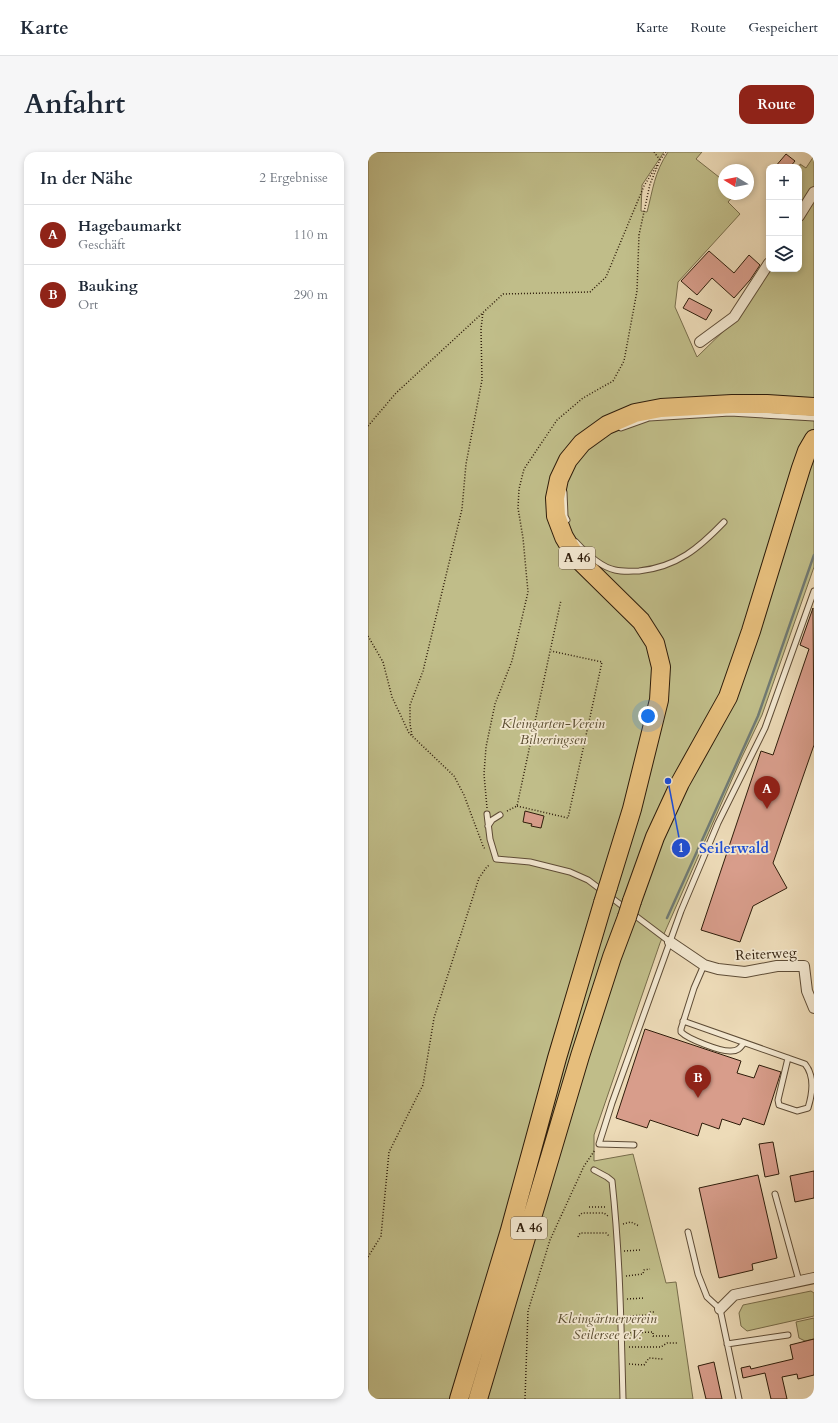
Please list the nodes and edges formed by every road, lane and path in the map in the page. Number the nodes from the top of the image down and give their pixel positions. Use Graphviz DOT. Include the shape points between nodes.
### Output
graph roads {
  1 [pos="654,152"];
  2 [pos="666,152"];
  3 [pos="660,160"];
  4 [pos="814,192"];
  5 [pos="802,211"];
  6 [pos="766,268"];
  7 [pos="483,312"];
  8 [pos="700,342"];
  9 [pos="731,408"];
  10 [pos="809,412"];
  11 [pos="368,426"];
  12 [pos="616,430"];
  13 [pos="814,439"];
  14 [pos="566,485"];
  15 [pos="724,522"];
  16 [pos="570,529"];
  17 [pos="572,535"];
  18 [pos="814,591"];
  19 [pos="562,600"];
  20 [pos="368,636"];
  21 [pos="551,651"];
  22 [pos="412,735"];
  23 [pos="516,806"];
  24 [pos="487,814"];
  25 [pos="500,815"];
  26 [pos="488,826"];
  27 [pos="496,859"];
  28 [pos="670,942"];
  29 [pos="704,965"];
  30 [pos="814,1008"];
  31 [pos="683,1021"];
  32 [pos="744,1043"];
  33 [pos="788,1058"];
  34 [pos="599,1144"];
  35 [pos="634,1145"];
  36 [pos="594,1170"];
  37 [pos="775,1194"];
  38 [pos="589,1207"];
  39 [pos="615,1208"];
  40 [pos="616,1215"];
  41 [pos="579,1216"];
  42 [pos="617,1226"];
  43 [pos="639,1226"];
  44 [pos="688,1232"];
  45 [pos="578,1238"];
  46 [pos="618,1243"];
  47 [pos="641,1250"];
  48 [pos="618,1252"];
  49 [pos="368,1257"];
  50 [pos="650,1269"];
  51 [pos="620,1277"];
  52 [pos="814,1278"];
  53 [pos="799,1281"];
  54 [pos="645,1298"];
  55 [pos="621,1299"];
  56 [pos="720,1309"];
  57 [pos="655,1312"];
  58 [pos="621,1316"];
  59 [pos="621,1333"];
  60 [pos="788,1335"];
  61 [pos="670,1336"];
  62 [pos="677,1343"];
  63 [pos="727,1344"];
  64 [pos="621,1347"];
  65 [pos="663,1359"];
  66 [pos="622,1362"];
  67 [pos="459,1399"];
  68 [pos="478,1399"];
  69 [pos="525,1399"];
  70 [pos="623,1399"];
  71 [pos="739,1399"];
  1 -- 3 [label="path"];
  2 -- 3 [label="path"];
  3 -- 7 [label="path" via="644,186 606,277 590,292 503,294"];
  4 -- 5 [label="street"];
  6 -- 8 [label="street" via="734,316"];
  7 -- 11 [label="path" via="396,393"];
  7 -- 22 [label="path" via="482,380 466,464 462,510 423,671 410,706"];
  9 -- 10 [label="highway, A 46" via="767,404"];
  9 -- 12 [label="lane" via="649,418"];
  9 -- 67 [label="highway, A 46" via="661,408 635,413 607,425 582,443 568,460 559,479 555,498 556,516 564,538 576,557 641,621 655,643 661,667 659,700 632,809"];
  13 -- 68 [label="highway, A 46" via="801,468 728,697 680,783 655,837 612,957"];
  14 -- 16 [label="lane" via="565,516"];
  15 -- 17 [label="lane" via="682,558 655,569 628,572 614,570 602,564 584,551"];
  18 -- 28 [label="lane" via="765,728 718,823"];
  19 -- 21 [label="path"];
  20 -- 22 [label="path" via="383,662 392,697"];
  21 -- 23 [label="path"];
  21 -- 23 [label="path" via="602,662 568,818"];
  22 -- 27 [label="path" via="454,776 483,846"];
  23 -- 25 [label="path"];
  24 -- 26 [label="lane"];
  25 -- 26 [label="lane"];
  26 -- 27 [label="lane"];
  27 -- 28 [label="lane" via="530,862 570,872 588,880"];
  27 -- 49 [label="path" via="479,878 434,1018 424,1085 389,1152 381,1236"];
  28 -- 29 [label="street, Reiterweg"];
  28 -- 34 [label="lane"];
  29 -- 30 [label="street, Reiterweg" via="745,972 777,966 804,966 807,991"];
  29 -- 31 [label="lane"];
  31 -- 32 [label="lane"];
  31 -- 32 [label="lane" via="681,1032 685,1036 714,1048 731,1051 739,1049"];
  32 -- 33 [label="lane"];
  33 -- 33 [label="lane" via="805,1064 814,1074 814,1090 808,1108 797,1111 779,1105"];
  34 -- 35 [label="lane"];
  34 -- 69 [label="path" via="584,1166 550,1240 528,1311"];
  36 -- 39 [label="lane" via="612,1181"];
  37 -- 53 [label="lane"];
  38 -- 39 [label="path"];
  39 -- 40 [label="lane"];
  40 -- 41 [label="path" via="582,1213"];
  40 -- 42 [label="lane"];
  42 -- 43 [label="path" via="631,1222"];
  42 -- 46 [label="lane"];
  44 -- 56 [label="lane" via="698,1274 707,1297"];
  45 -- 46 [label="path" via="580,1233 606,1233 610,1237 610,1243"];
  46 -- 48 [label="lane"];
  47 -- 48 [label="path"];
  48 -- 51 [label="lane"];
  50 -- 51 [label="path" via="644,1270 643,1274"];
  51 -- 55 [label="lane"];
  52 -- 53 [label="street"];
  53 -- 56 [label="street" via="734,1295"];
  54 -- 55 [label="path"];
  55 -- 58 [label="lane"];
  56 -- 63 [label="lane"];
  57 -- 58 [label="path" via="649,1312 650,1315"];
  58 -- 59 [label="lane"];
  59 -- 61 [label="path" via="653,1332 653,1336"];
  59 -- 64 [label="lane"];
  60 -- 63 [label="lane"];
  62 -- 64 [label="path" via="667,1343 660,1347"];
  63 -- 71 [label="lane"];
  64 -- 66 [label="lane"];
  65 -- 66 [label="path" via="649,1358 644,1365"];
  66 -- 70 [label="lane"];
}
